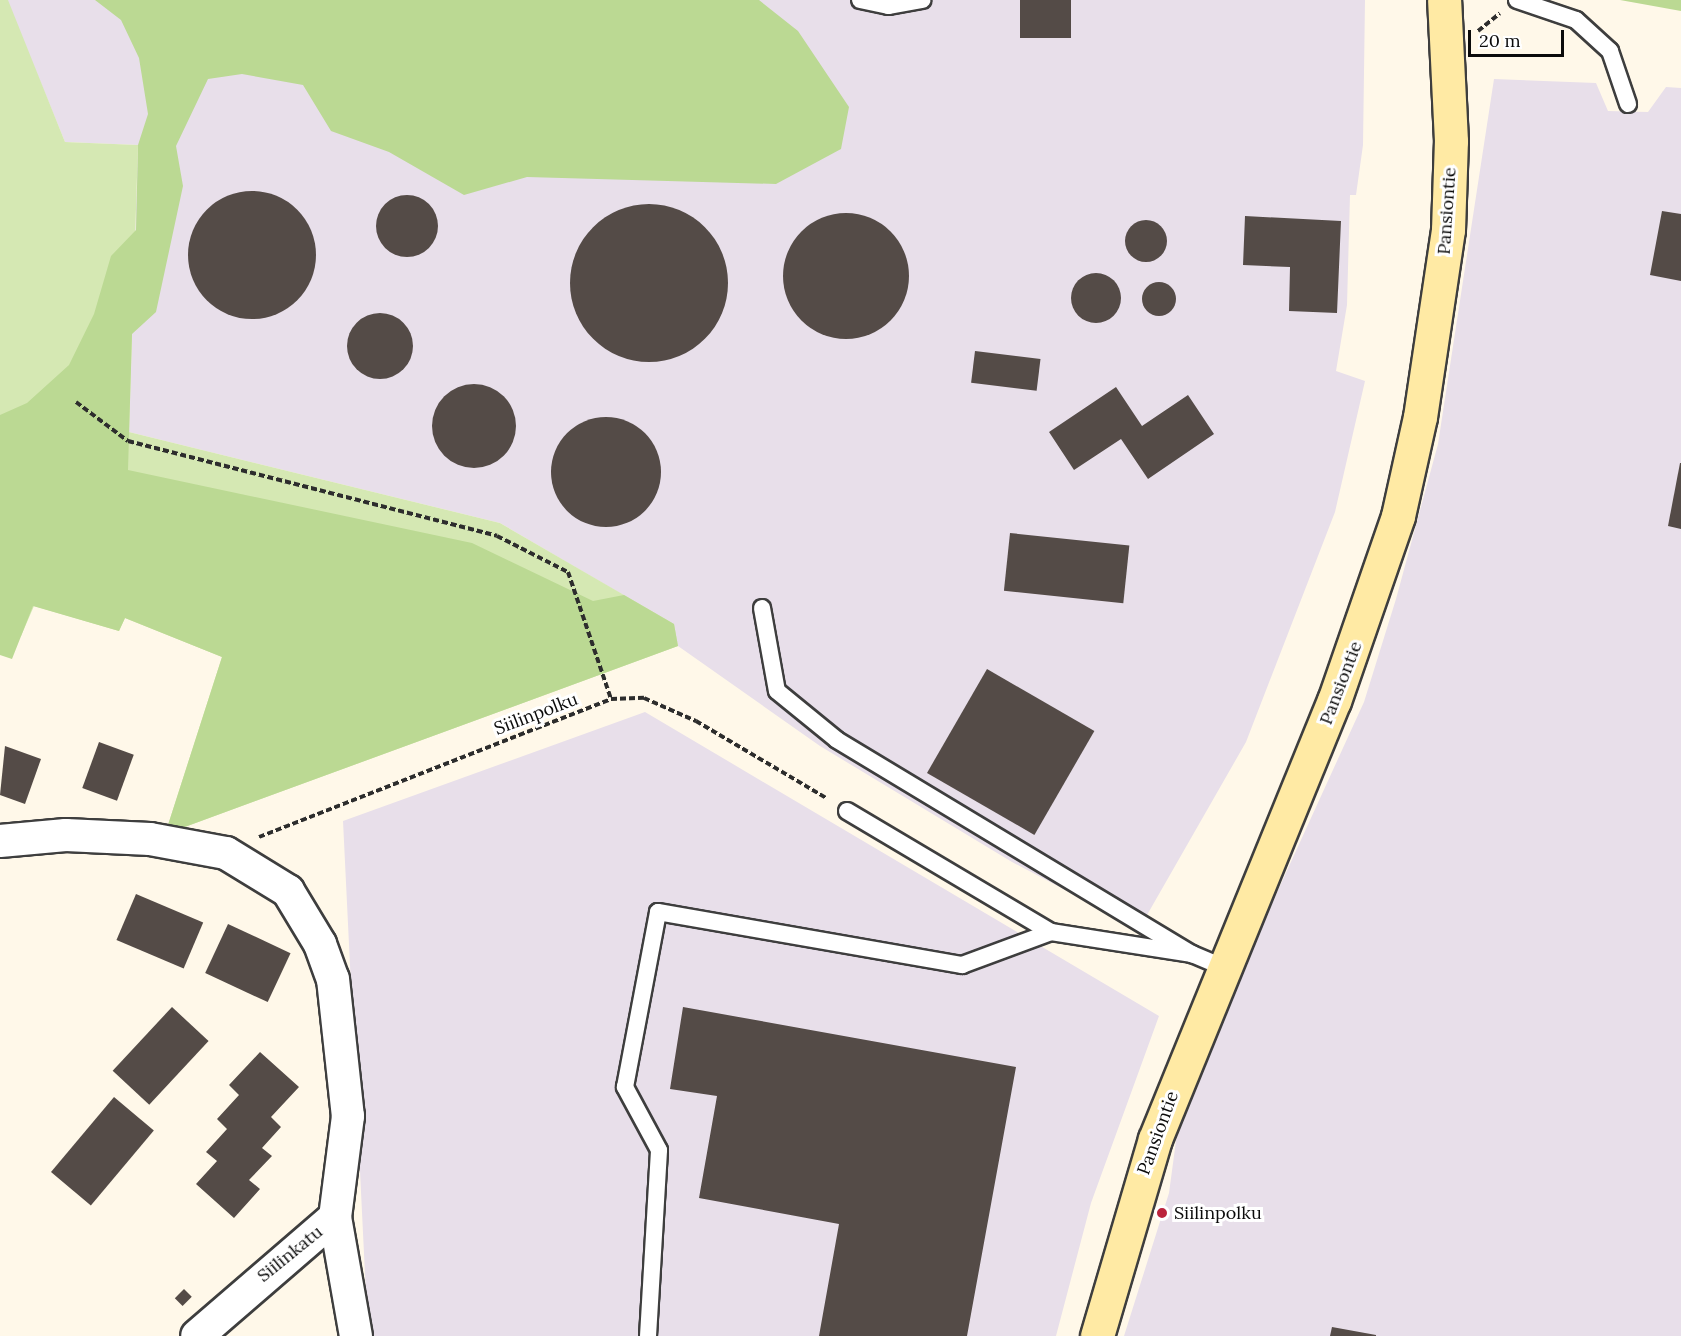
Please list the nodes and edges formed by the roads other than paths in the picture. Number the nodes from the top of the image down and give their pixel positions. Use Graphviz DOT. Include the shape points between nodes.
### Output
graph roads {
  1 [pos="860,0"];
  2 [pos="922,0"];
  3 [pos="1444,0"];
  4 [pos="1517,0"];
  5 [pos="1628,104"];
  6 [pos="762,608"];
  7 [pos="847,810"];
  8 [pos="0,841"];
  9 [pos="1051,932"];
  10 [pos="1192,954"];
  11 [pos="1225,968"];
  12 [pos="335,1217"];
  13 [pos="197,1336"];
  14 [pos="356,1336"];
  15 [pos="648,1336"];
  16 [pos="1097,1336"];
  1 -- 2 [label="lane" via="888,6"];
  3 -- 11 [label="street, Pansiontie" via="1451,141 1448,230 1439,307 1398,516 1366,619"];
  4 -- 5 [label="lane" via="1576,20 1610,51"];
  6 -- 10 [label="lane" via="777,691 837,740"];
  7 -- 9 [label="lane"];
  8 -- 12 [label="street, Siilinkatu" via="66,835 139,838 226,853 288,891 320,944 333,979 348,1116"];
  9 -- 10 [label="lane"];
  9 -- 15 [label="lane" via="962,965 658,912 625,1087 659,1150"];
  10 -- 11 [label="lane"];
  11 -- 16 [label="street, Pansiontie" via="1155,1139"];
  12 -- 13 [label="street, Siilinkatu"];
  12 -- 14 [label="street"];
}
